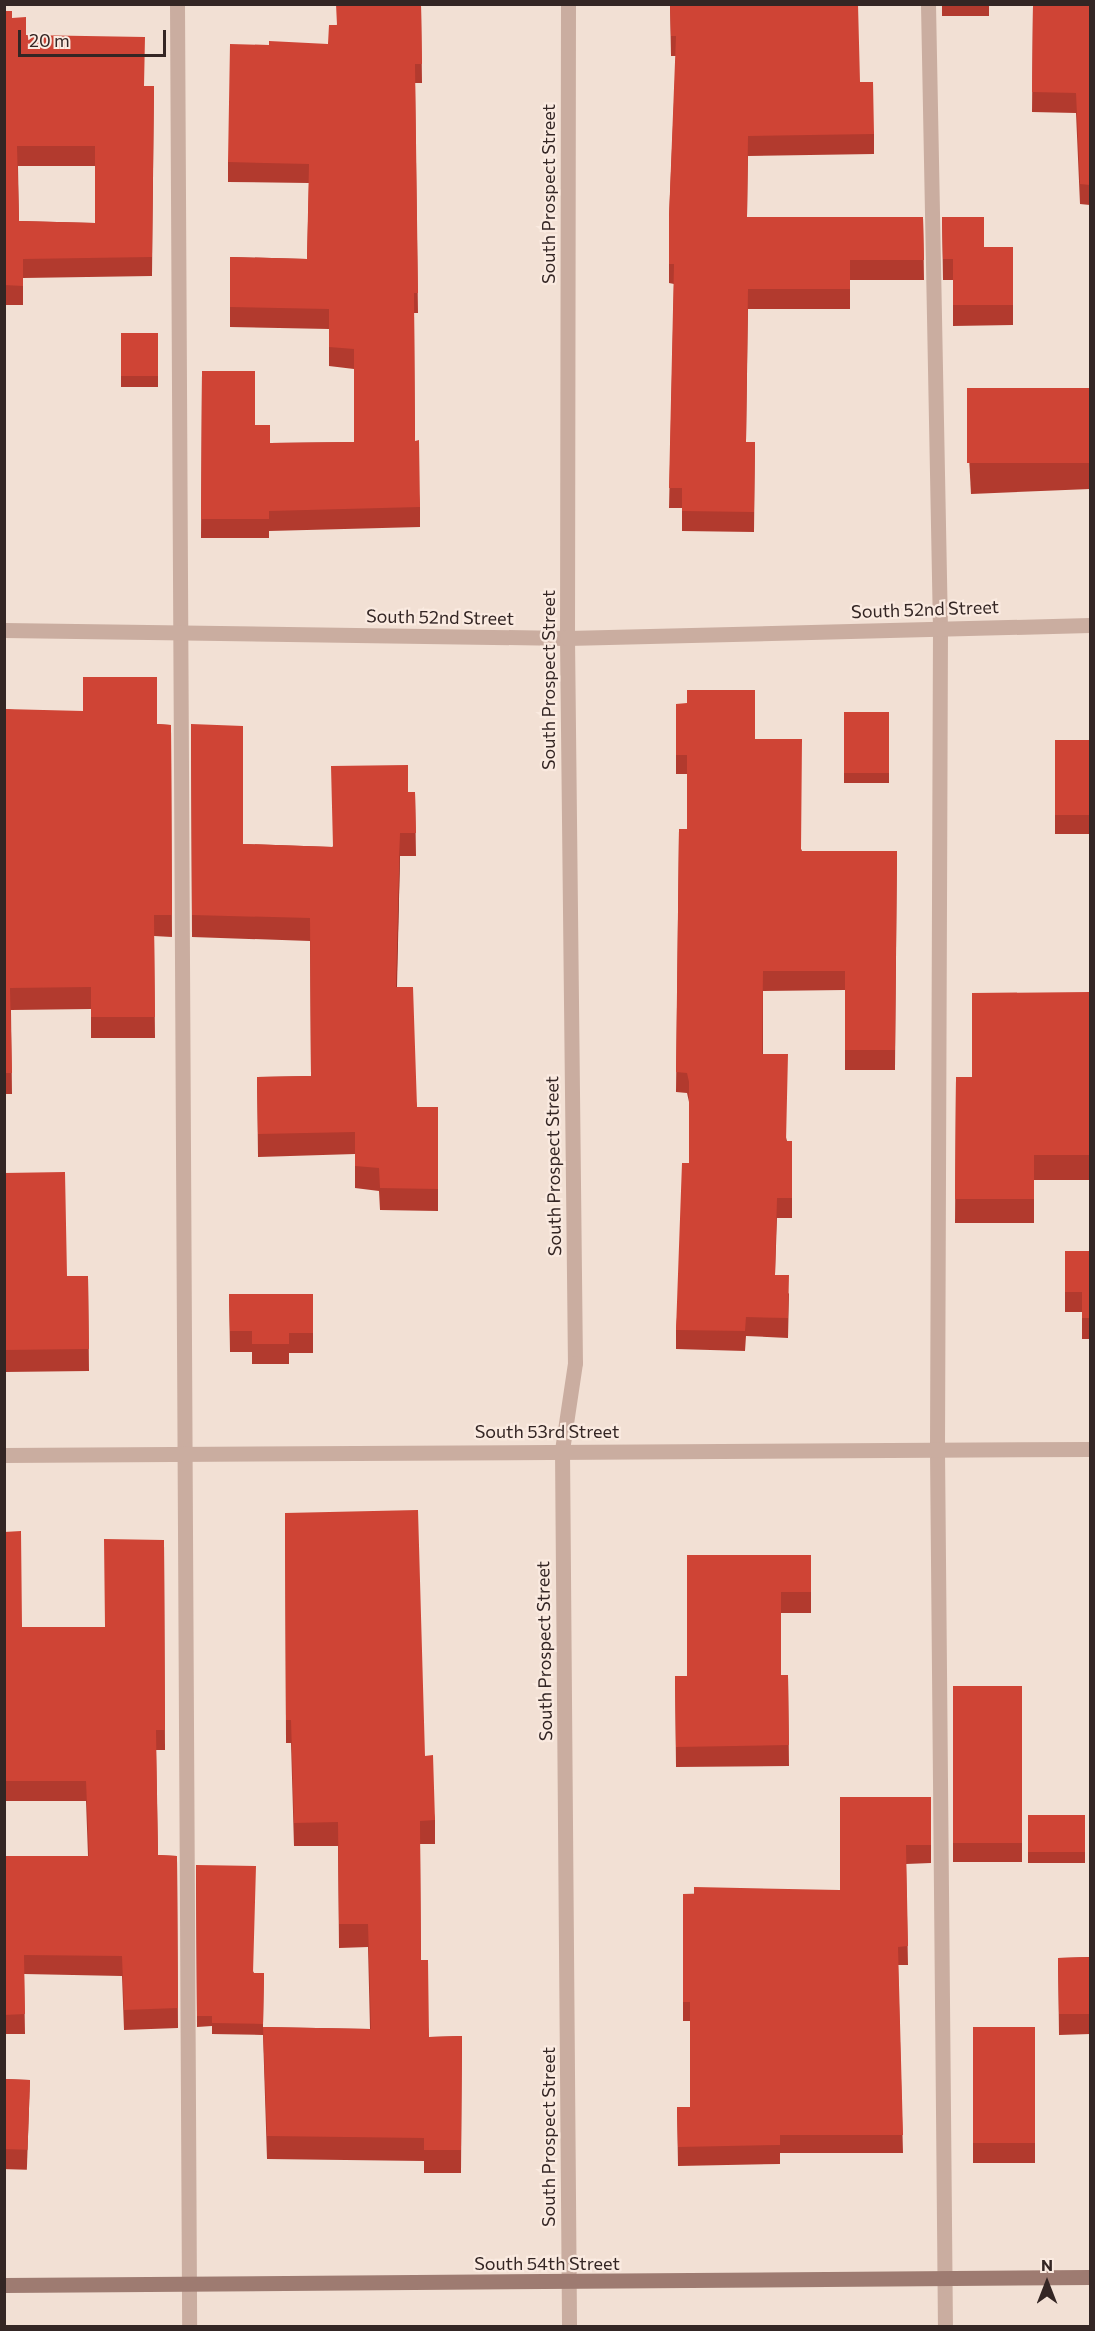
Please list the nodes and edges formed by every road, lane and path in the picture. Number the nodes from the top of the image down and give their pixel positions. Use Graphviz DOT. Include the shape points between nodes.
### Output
graph roads {
  1 [pos="177,4"];
  2 [pos="568,4"];
  3 [pos="928,4"];
  4 [pos="1090,625"];
  5 [pos="940,629"];
  6 [pos="4,630"];
  7 [pos="180,631"];
  8 [pos="567,639"];
  9 [pos="1090,1449"];
  10 [pos="562,1450"];
  11 [pos="937,1450"];
  12 [pos="187,1452"];
  13 [pos="4,1455"];
  14 [pos="1090,2277"];
  15 [pos="942,2280"];
  16 [pos="192,2282"];
  17 [pos="569,2283"];
  18 [pos="4,2285"];
  19 [pos="189,2326"];
  20 [pos="569,2326"];
  21 [pos="945,2326"];
  1 -- 7 [label="street"];
  2 -- 8 [label="street, South Prospect Street"];
  3 -- 5 [label="street"];
  4 -- 5 [label="street, South 52nd Street"];
  5 -- 8 [label="street, South 52nd Street"];
  5 -- 11 [label="street"];
  6 -- 7 [label="street, South 52nd Street"];
  7 -- 8 [label="street, South 52nd Street"];
  7 -- 12 [label="street"];
  8 -- 10 [label="street, South Prospect Street" via="575,1363"];
  9 -- 11 [label="street, South 53rd Street"];
  10 -- 11 [label="street, South 53rd Street"];
  10 -- 12 [label="street, South 53rd Street"];
  10 -- 17 [label="street, South Prospect Street"];
  11 -- 15 [label="street"];
  12 -- 13 [label="street, South 53rd Street"];
  12 -- 16 [label="street"];
  14 -- 15 [label="street, South 54th Street"];
  15 -- 17 [label="street, South 54th Street"];
  15 -- 21 [label="street"];
  16 -- 17 [label="street, South 54th Street"];
  16 -- 18 [label="street, South 54th Street"];
  16 -- 19 [label="street"];
  17 -- 20 [label="street, South Prospect Street"];
}
